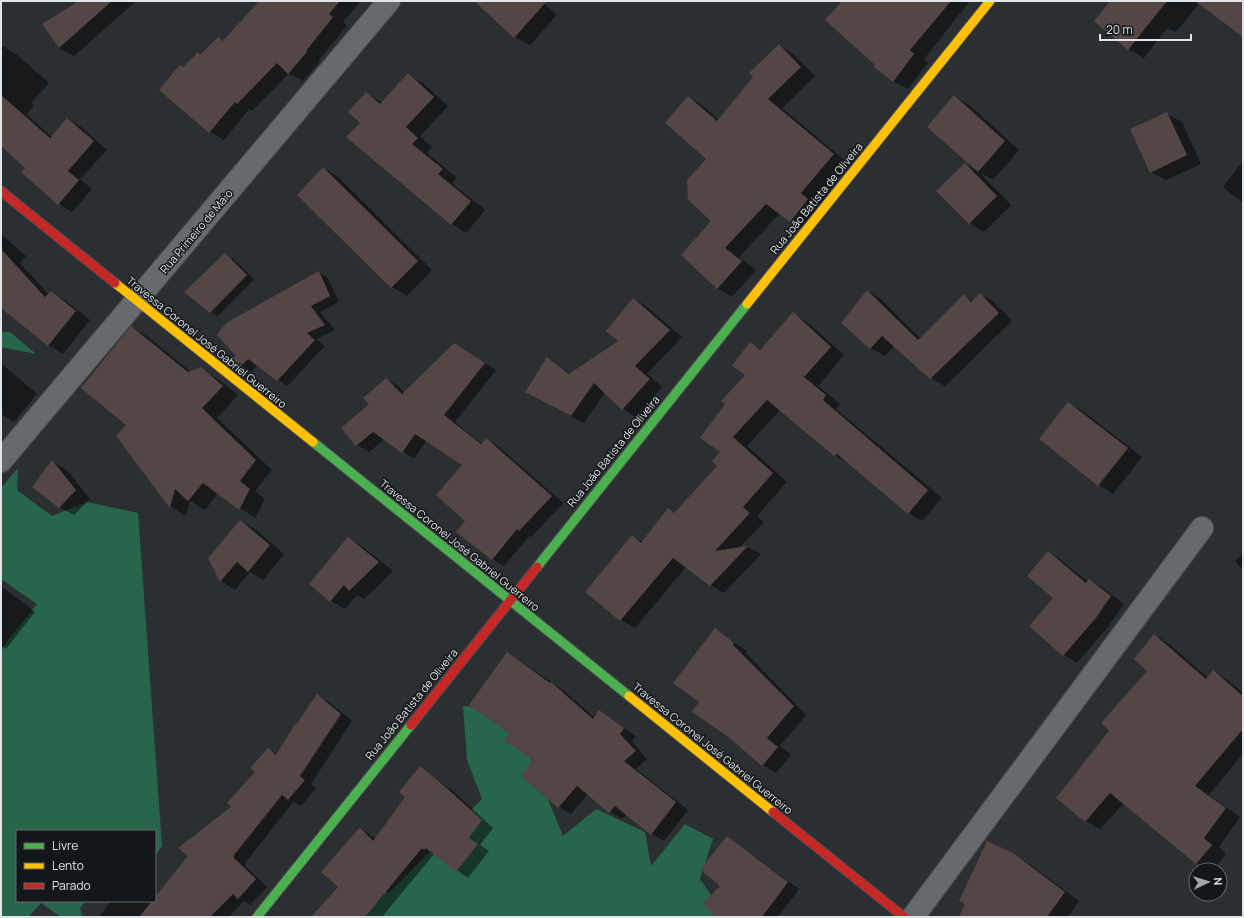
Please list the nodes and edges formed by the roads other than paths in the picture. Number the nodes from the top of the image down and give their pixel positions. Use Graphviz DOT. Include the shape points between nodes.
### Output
graph roads {
  1 [pos="390,1"];
  2 [pos="990,1"];
  3 [pos="1,191"];
  4 [pos="136,302"];
  5 [pos="1,461"];
  6 [pos="1202,528"];
  7 [pos="510,600"];
  8 [pos="257,917"];
  9 [pos="904,917"];
  10 [pos="914,917"];
  1 -- 4 [label="street, Rua Primeiro de Maio"];
  2 -- 7 [label="street, Rua João Batista de Oliveira"];
  3 -- 4 [label="street, Travessa Coronel José Gabriel Guerreiro"];
  4 -- 5 [label="street, Rua Primeiro de Maio"];
  4 -- 7 [label="street, Travessa Coronel José Gabriel Guerreiro"];
  6 -- 10 [label="street"];
  7 -- 8 [label="street, Rua João Batista de Oliveira"];
  7 -- 9 [label="street, Travessa Coronel José Gabriel Guerreiro"];
}
